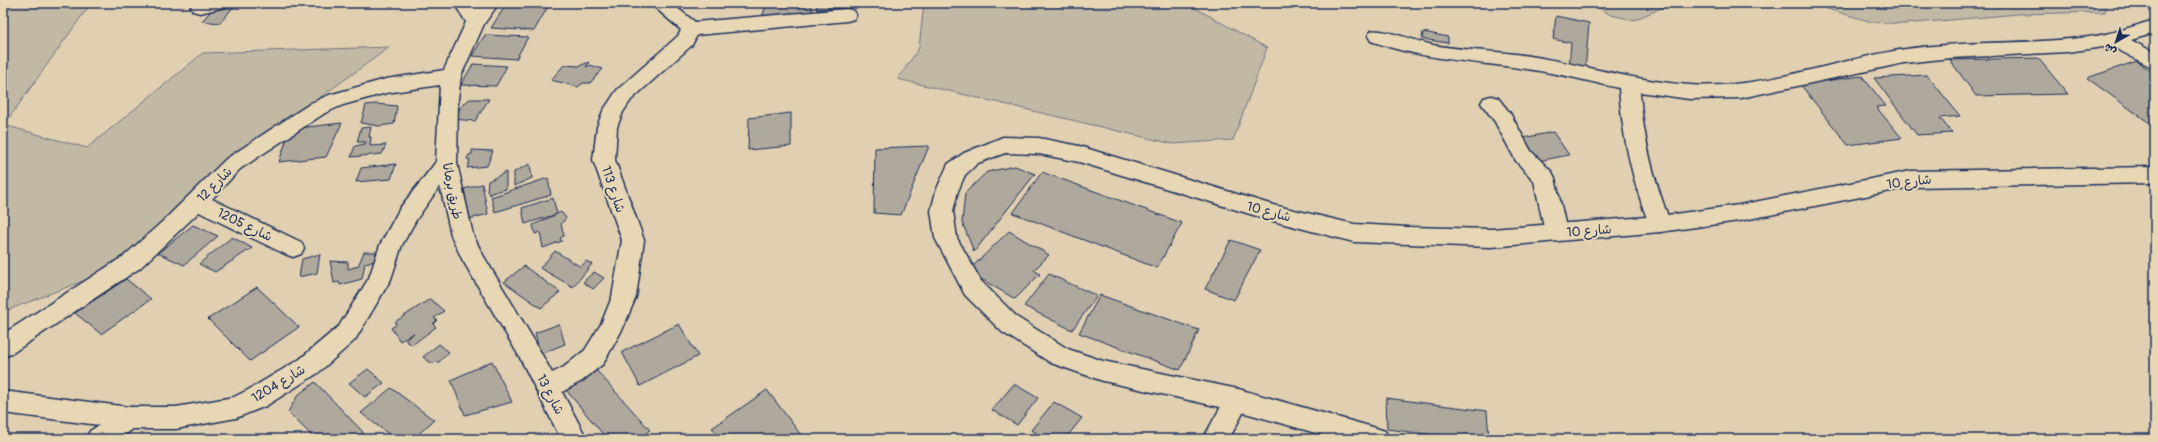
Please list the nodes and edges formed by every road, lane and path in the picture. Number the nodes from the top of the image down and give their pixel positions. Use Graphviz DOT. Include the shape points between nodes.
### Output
graph roads {
  1 [pos="218,3"];
  2 [pos="463,3"];
  3 [pos="490,3"];
  4 [pos="659,3"];
  5 [pos="200,7"];
  6 [pos="847,15"];
  7 [pos="475,22"];
  8 [pos="2155,26"];
  9 [pos="690,29"];
  10 [pos="1378,36"];
  11 [pos="2114,39"];
  12 [pos="2155,62"];
  13 [pos="451,76"];
  14 [pos="1629,82"];
  15 [pos="1491,104"];
  16 [pos="446,163"];
  17 [pos="2155,175"];
  18 [pos="197,201"];
  19 [pos="1660,224"];
  20 [pos="1556,232"];
  21 [pos="293,248"];
  22 [pos="3,347"];
  23 [pos="526,349"];
  24 [pos="547,388"];
  25 [pos="1238,400"];
  26 [pos="5,404"];
  27 [pos="129,418"];
  28 [pos="99,439"];
  29 [pos="574,439"];
  30 [pos="1216,439"];
  31 [pos="1376,439"];
  1 -- 5 [label="street"];
  2 -- 7 [label="street"];
  3 -- 7 [label="street, طريق برمانا"];
  4 -- 9 [label="street"];
  6 -- 9 [label="street"];
  7 -- 13 [label="street, طريق برمانا"];
  8 -- 11 [label="street"];
  9 -- 24 [label="street, شارع 113" via="685,40 624,95 613,111 607,127 604,160 633,240 624,298 611,328 594,357 572,374"];
  10 -- 14 [label="street" via="1417,50 1531,63"];
  11 -- 12 [label="street"];
  11 -- 14 [label="street" via="2077,45 1919,54 1740,91 1704,93"];
  13 -- 16 [label="street, طريق برمانا"];
  13 -- 18 [label="street, شارع 12" via="386,86 336,100 318,108 233,164"];
  14 -- 19 [label="street" via="1630,117 1639,161 1647,193"];
  15 -- 20 [label="street" via="1503,118 1523,156 1544,178"];
  16 -- 23 [label="street, طريق برمانا" via="462,235 473,259"];
  16 -- 27 [label="street, شارع 1204" via="408,214 391,245 380,279 358,318 330,349 282,383 236,407 176,418"];
  17 -- 19 [label="street, شارع 10" via="1911,179 1740,213"];
  18 -- 21 [label="street, شارع 1205"];
  18 -- 22 [label="street, شارع 12" via="132,262"];
  19 -- 20 [label="street, شارع 10"];
  20 -- 25 [label="street, شارع 10" via="1491,238 1354,233 1273,213 1079,154 1039,146 1002,146 971,158 956,170 946,191 942,211 946,238 973,288 1010,325 1060,356 1103,371"];
  23 -- 24 [label="street, شارع 13"];
  24 -- 29 [label="street, شارع 13"];
  25 -- 30 [label="street"];
  25 -- 31 [label="street, شارع 10"];
  26 -- 27 [label="street, شارع 1204"];
  27 -- 28 [label="street"];
}
